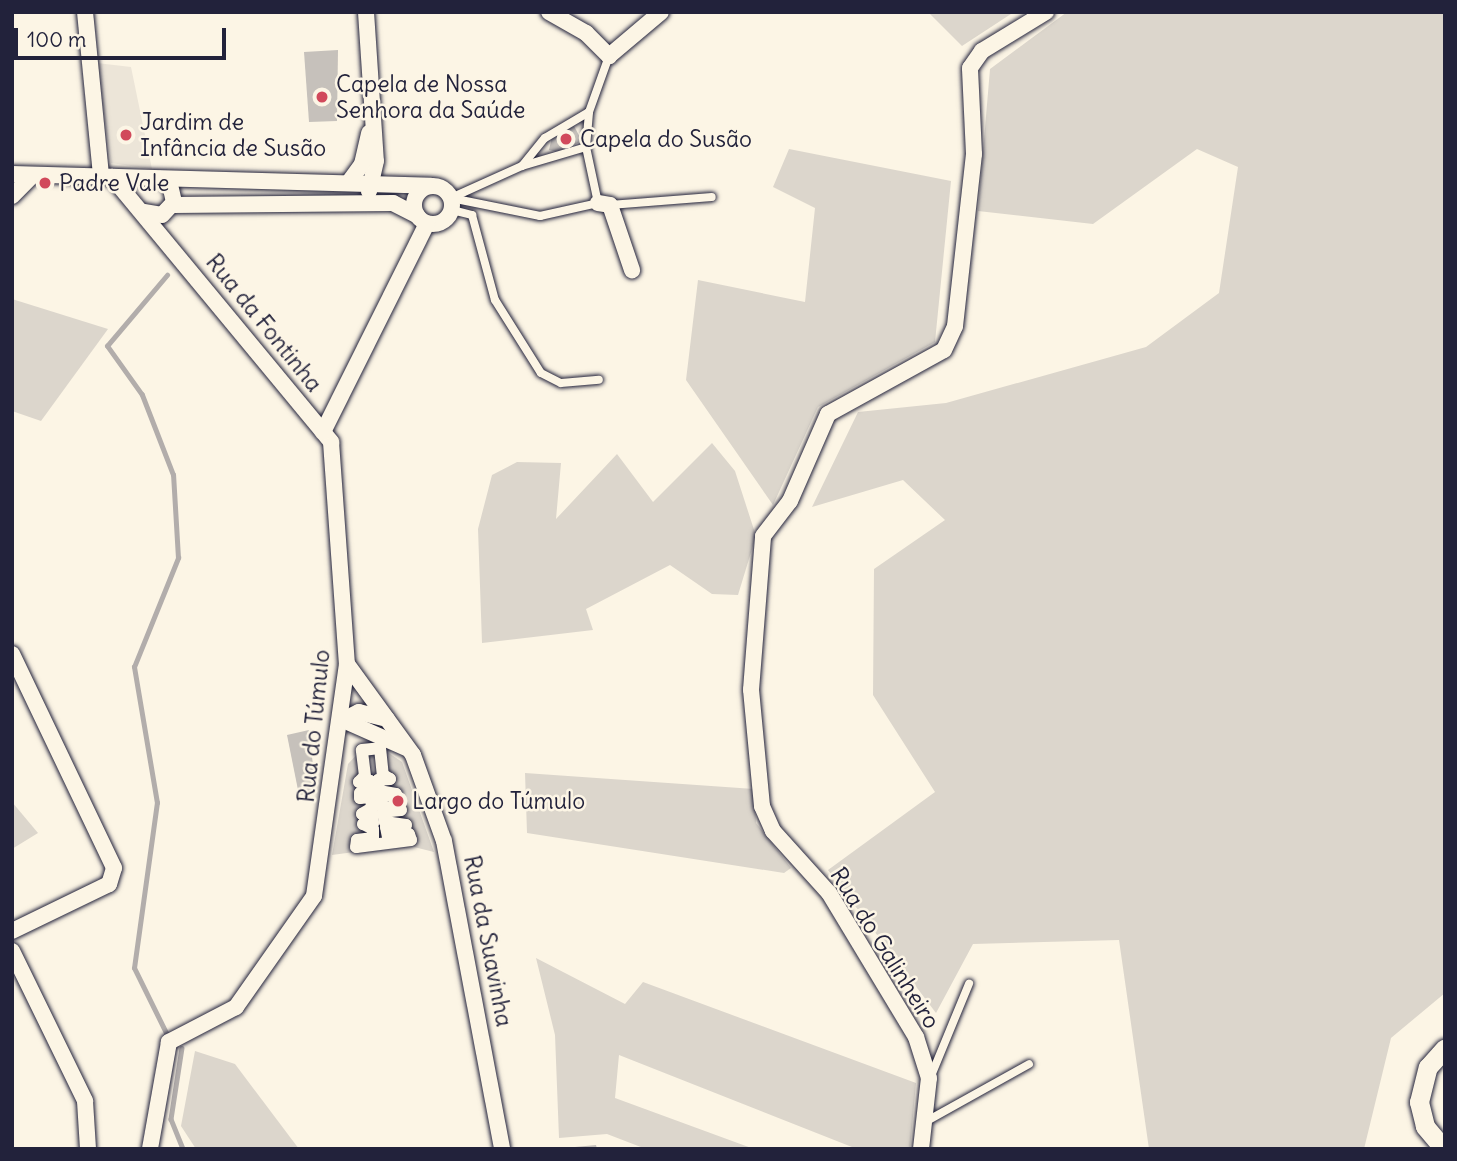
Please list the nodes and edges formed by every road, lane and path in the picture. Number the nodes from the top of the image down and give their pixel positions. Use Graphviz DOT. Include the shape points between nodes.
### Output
graph roads {
  1 [pos="85,12"];
  2 [pos="366,12"];
  3 [pos="549,12"];
  4 [pos="661,12"];
  5 [pos="1046,12"];
  6 [pos="609,56"];
  7 [pos="589,111"];
  8 [pos="586,147"];
  9 [pos="369,162"];
  10 [pos="522,166"];
  11 [pos="12,174"];
  12 [pos="32,176"];
  13 [pos="106,176"];
  14 [pos="157,179"];
  15 [pos="392,182"];
  16 [pos="364,184"];
  17 [pos="431,186"];
  18 [pos="12,196"];
  19 [pos="712,197"];
  20 [pos="332,202"];
  21 [pos="451,204"];
  22 [pos="604,204"];
  23 [pos="141,206"];
  24 [pos="171,208"];
  25 [pos="417,215"];
  26 [pos="170,244"];
  27 [pos="632,270"];
  28 [pos="598,380"];
  29 [pos="323,432"];
  30 [pos="12,654"];
  31 [pos="347,664"];
  32 [pos="343,720"];
  33 [pos="388,720"];
  34 [pos="368,735"];
  35 [pos="380,748"];
  36 [pos="408,749"];
  37 [pos="338,753"];
  38 [pos="12,930"];
  39 [pos="12,951"];
  40 [pos="969,984"];
  41 [pos="1445,1048"];
  42 [pos="1029,1064"];
  43 [pos="929,1078"];
  44 [pos="925,1122"];
  45 [pos="88,1149"];
  46 [pos="150,1149"];
  47 [pos="502,1149"];
  48 [pos="922,1149"];
  49 [pos="1444,1149"];
  1 -- 13 [label="street"];
  2 -- 9 [label="street"];
  3 -- 6 [label="street" via="586,33"];
  4 -- 6 [label="street"];
  5 -- 43 [label="street, Rua do Galinheiro" via="982,51 970,68 974,154 955,326 944,350 828,414 790,501 763,537 751,691 762,806 773,831 829,893 916,1037"];
  6 -- 7 [label="lane"];
  7 -- 8 [label="lane"];
  7 -- 10 [label="lane" via="545,138"];
  8 -- 10 [label="lane"];
  8 -- 22 [label="lane"];
  9 -- 15 [label="street"];
  9 -- 16 [label="street"];
  9 -- 16 [label="street"];
  10 -- 21 [label="lane"];
  11 -- 12 [label="street"];
  12 -- 13 [label="street"];
  12 -- 18 [label="street"];
  13 -- 14 [label="street"];
  13 -- 23 [label="street, Rua da Fontinha"];
  14 -- 16 [label="street"];
  14 -- 23 [label="street" via="143,184"];
  14 -- 24 [label="street" via="173,190"];
  15 -- 16 [label="street"];
  15 -- 17 [label="street"];
  16 -- 20 [label="street"];
  16 -- 25 [label="street"];
  17 -- 21 [label="street"];
  17 -- 25 [label="street" via="416,197"];
  19 -- 22 [label="lane"];
  20 -- 24 [label="street"];
  20 -- 25 [label="street"];
  21 -- 22 [label="lane" via="540,216"];
  21 -- 25 [label="street" via="439,223"];
  21 -- 28 [label="lane" via="472,215 495,300 541,373 561,383"];
  22 -- 27 [label="street"];
  23 -- 24 [label="street" via="155,216"];
  23 -- 26 [label="street, Rua da Fontinha"];
  24 -- 26 [label="street"];
  25 -- 29 [label="street"];
  26 -- 29 [label="street, Rua da Fontinha"];
  29 -- 31 [label="street, Rua do Túmulo" via="333,452"];
  30 -- 38 [label="street" via="114,868 108,884"];
  31 -- 32 [label="street, Rua do Túmulo"];
  31 -- 33 [label="street, Rua da Suavinha"];
  32 -- 33 [label="street" via="359,712"];
  32 -- 34 [label="street"];
  32 -- 37 [label="street, Rua do Túmulo"];
  33 -- 36 [label="street, Rua da Suavinha"];
  34 -- 36 [label="street"];
  34 -- 37 [label="street"];
  35 -- 35 [label="street" via="383,775 390,779 378,780 379,791 396,794 380,796 382,806 401,810 383,812 385,822 406,825 386,827 387,837 409,834 411,840 356,847 357,840 373,838 373,828 363,824 373,823 372,813 362,814 372,807 371,797 360,798 360,793 371,792 370,781 359,782 365,776 362,750"];
  36 -- 47 [label="street, Rua da Suavinha" via="456,881"];
  37 -- 46 [label="street, Rua do Túmulo" via="314,896 236,1007 169,1042"];
  39 -- 45 [label="street" via="85,1101"];
  40 -- 43 [label="lane"];
  41 -- 49 [label="street" via="1428,1067 1419,1102 1425,1126"];
  42 -- 44 [label="lane"];
  43 -- 44 [label="street, Rua do Galinheiro"];
  44 -- 48 [label="street, Rua do Galinheiro"];
}
